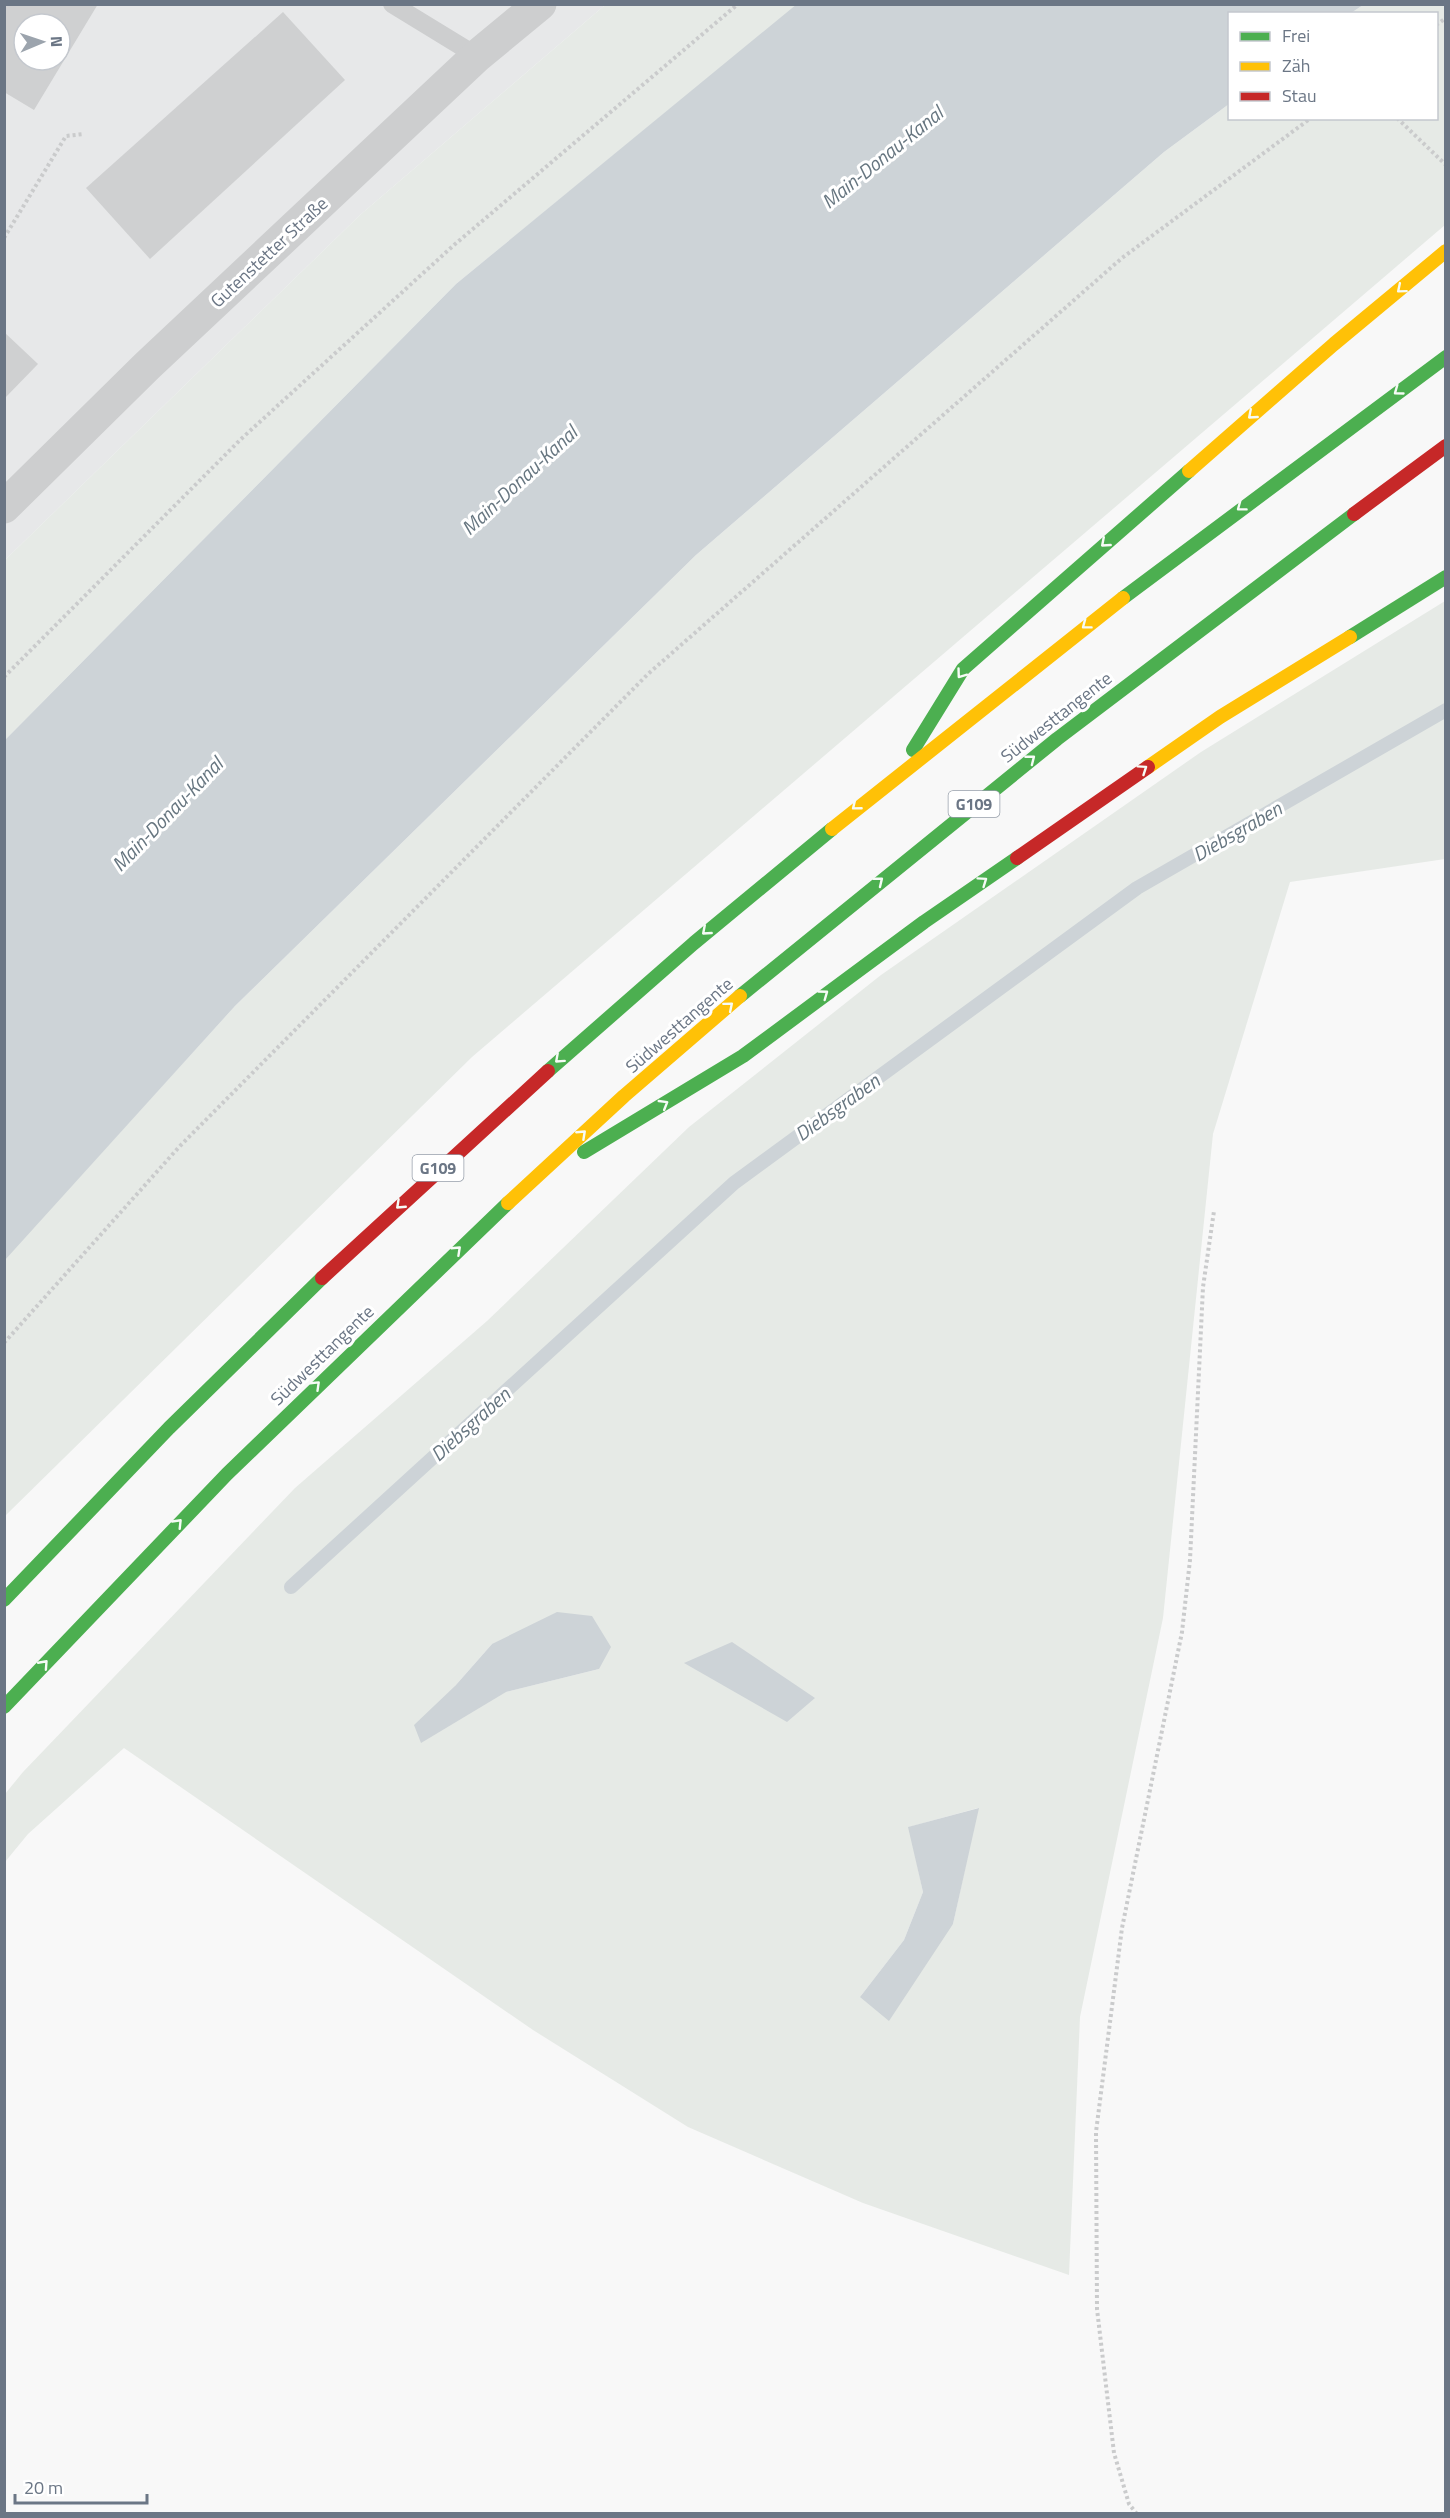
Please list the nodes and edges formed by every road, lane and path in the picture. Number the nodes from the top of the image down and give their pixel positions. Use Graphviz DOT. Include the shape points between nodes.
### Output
graph roads {
  1 [pos="392,4"];
  2 [pos="540,4"];
  3 [pos="738,4"];
  4 [pos="477,56"];
  5 [pos="1308,120"];
  6 [pos="1399,120"];
  7 [pos="84,134"];
  8 [pos="1446,165"];
  9 [pos="4,238"];
  10 [pos="1446,251"];
  11 [pos="1446,357"];
  12 [pos="1446,446"];
  13 [pos="4,507"];
  14 [pos="1446,577"];
  15 [pos="4,677"];
  16 [pos="902,769"];
  17 [pos="524,1188"];
  18 [pos="1214,1211"];
  19 [pos="4,1343"];
  20 [pos="4,1600"];
  21 [pos="4,1707"];
  22 [pos="1137,2514"];
  1 -- 4 [label="lane"];
  2 -- 4 [label="street, Gutenstetter Straße"];
  3 -- 15 [label="path" via="454,245 258,424"];
  4 -- 13 [label="street, Gutenstetter Straße" via="147,366"];
  5 -- 19 [label="path" via="1122,258 648,674 179,1147"];
  6 -- 8 [label="path"];
  7 -- 9 [label="path" via="66,136"];
  10 -- 16 [label="highway, one-way" via="963,669"];
  11 -- 16 [label="highway, G109, one-way" via="1268,486"];
  17 -- 12 [label="highway, Südwesttangente / G109, one-way" via="677,1050 948,824 1150,666"];
  17 -- 14 [label="highway, one-way" via="743,1056 924,922 1133,776 1220,717"];
  16 -- 20 [label="highway, G109, one-way" via="711,927 445,1162 191,1406"];
  21 -- 17 [label="highway, Südwesttangente / G109, one-way" via="241,1458"];
  18 -- 22 [label="path" via="1203,1287 1190,1560 1182,1632 1122,1928 1096,2132 1097,2309 1114,2453 1129,2504"];
}
